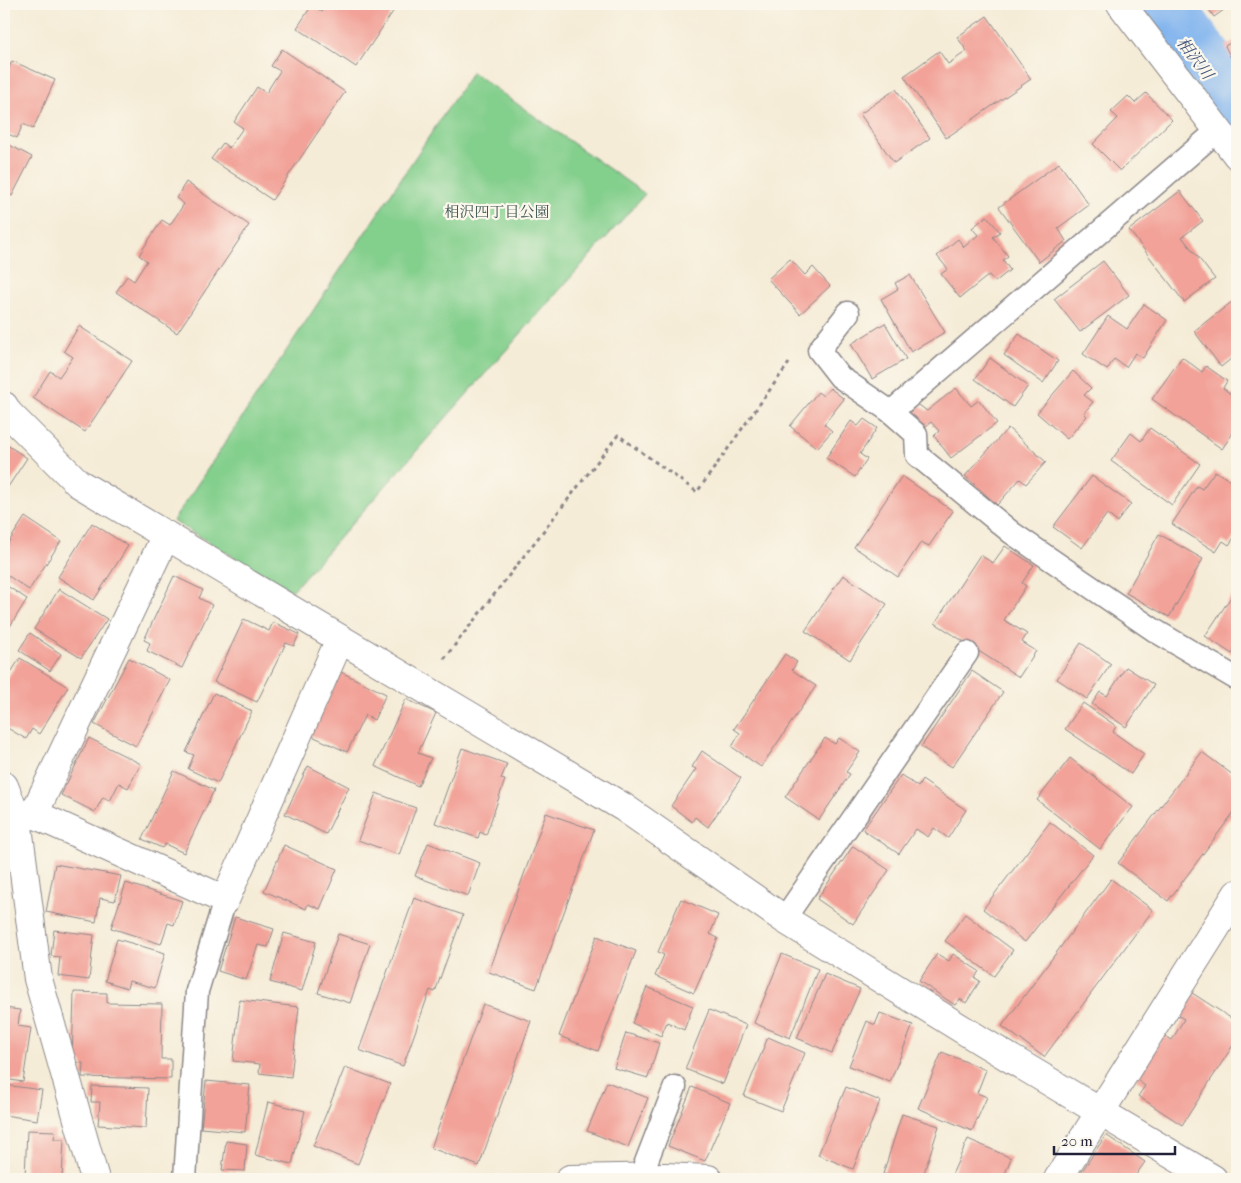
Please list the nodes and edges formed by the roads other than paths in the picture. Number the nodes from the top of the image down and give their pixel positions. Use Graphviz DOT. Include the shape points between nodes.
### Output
graph roads {
  1 [pos="1121,4"];
  2 [pos="1217,131"];
  3 [pos="1237,155"];
  4 [pos="848,313"];
  5 [pos="4,406"];
  6 [pos="891,412"];
  7 [pos="166,535"];
  8 [pos="340,639"];
  9 [pos="966,653"];
  10 [pos="1237,679"];
  11 [pos="4,786"];
  12 [pos="26,816"];
  13 [pos="1237,894"];
  14 [pos="226,900"];
  15 [pos="784,919"];
  16 [pos="675,1087"];
  17 [pos="1100,1110"];
  18 [pos="640,1178"];
  19 [pos="95,1179"];
  20 [pos="185,1179"];
  21 [pos="570,1179"];
  22 [pos="708,1179"];
  23 [pos="1058,1179"];
  24 [pos="1213,1179"];
  1 -- 2 [label="street"];
  2 -- 3 [label="street"];
  2 -- 6 [label="lane"];
  4 -- 6 [label="lane" via="819,350 840,377"];
  5 -- 7 [label="street" via="78,483"];
  6 -- 10 [label="lane" via="916,434 917,454 1012,533 1154,630"];
  7 -- 8 [label="street"];
  7 -- 12 [label="street"];
  8 -- 14 [label="street"];
  8 -- 15 [label="street" via="623,807"];
  9 -- 15 [label="lane"];
  11 -- 12 [label="street"];
  12 -- 14 [label="street"];
  12 -- 19 [label="street" via="38,979"];
  13 -- 17 [label="street"];
  14 -- 20 [label="lane" via="197,991"];
  15 -- 17 [label="street"];
  16 -- 18 [label="lane"];
  17 -- 23 [label="street"];
  17 -- 24 [label="street"];
  18 -- 21 [label="street"];
  18 -- 22 [label="street"];
}
